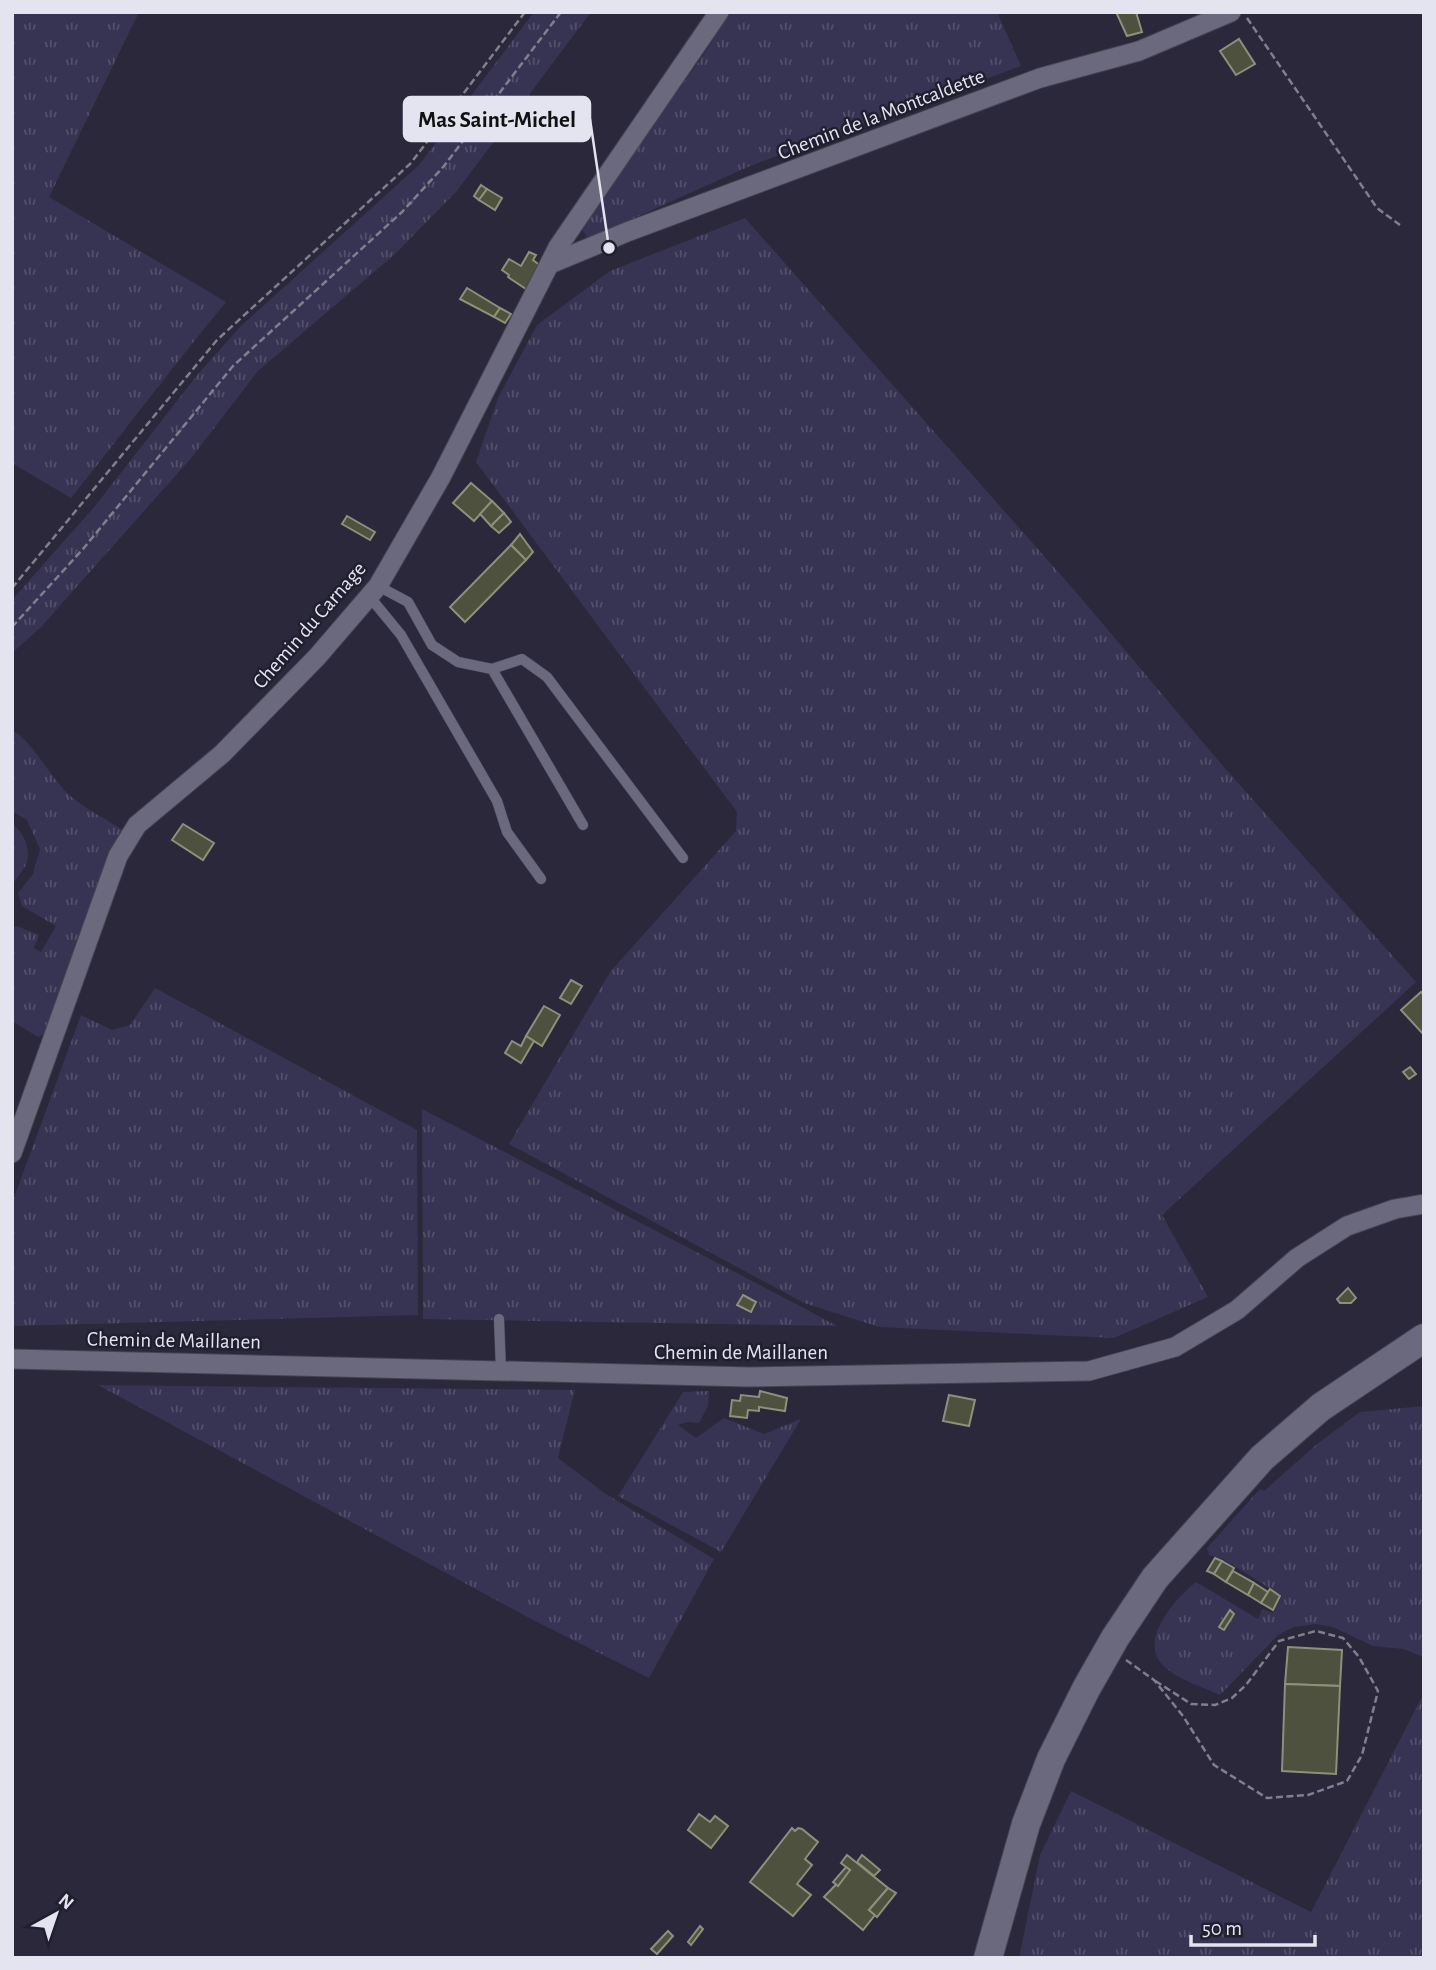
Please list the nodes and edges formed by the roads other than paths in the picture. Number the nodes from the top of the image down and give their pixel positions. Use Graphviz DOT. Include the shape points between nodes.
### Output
graph roads {
  1 [pos="719,12"];
  2 [pos="1231,12"];
  3 [pos="550,264"];
  4 [pos="374,591"];
  5 [pos="492,669"];
  6 [pos="583,825"];
  7 [pos="683,858"];
  8 [pos="541,879"];
  9 [pos="12,1153"];
  10 [pos="1424,1204"];
  11 [pos="499,1319"];
  12 [pos="1424,1338"];
  13 [pos="12,1359"];
  14 [pos="501,1371"];
  15 [pos="988,1958"];
  1 -- 3 [label="street, Chemin du Carnage"];
  2 -- 3 [label="street, Chemin de la Montcaldette" via="1139,51 1040,78"];
  3 -- 4 [label="street, Chemin du Carnage" via="442,477"];
  4 -- 5 [label="lane" via="408,602 432,645 458,662"];
  4 -- 8 [label="lane" via="497,801 507,832"];
  4 -- 9 [label="street, Chemin du Carnage" via="222,754 137,825 118,856"];
  5 -- 6 [label="lane"];
  5 -- 7 [label="lane" via="522,659 547,677"];
  10 -- 14 [label="street, Chemin de Maillanen" via="1347,1226 1297,1258 1237,1310 1175,1347 1088,1371 749,1377"];
  11 -- 14 [label="lane"];
  12 -- 15 [label="main road" via="1321,1407 1262,1458 1155,1578 1110,1648 1051,1759 1018,1850"];
  13 -- 14 [label="street, Chemin de Maillanen"];
}
